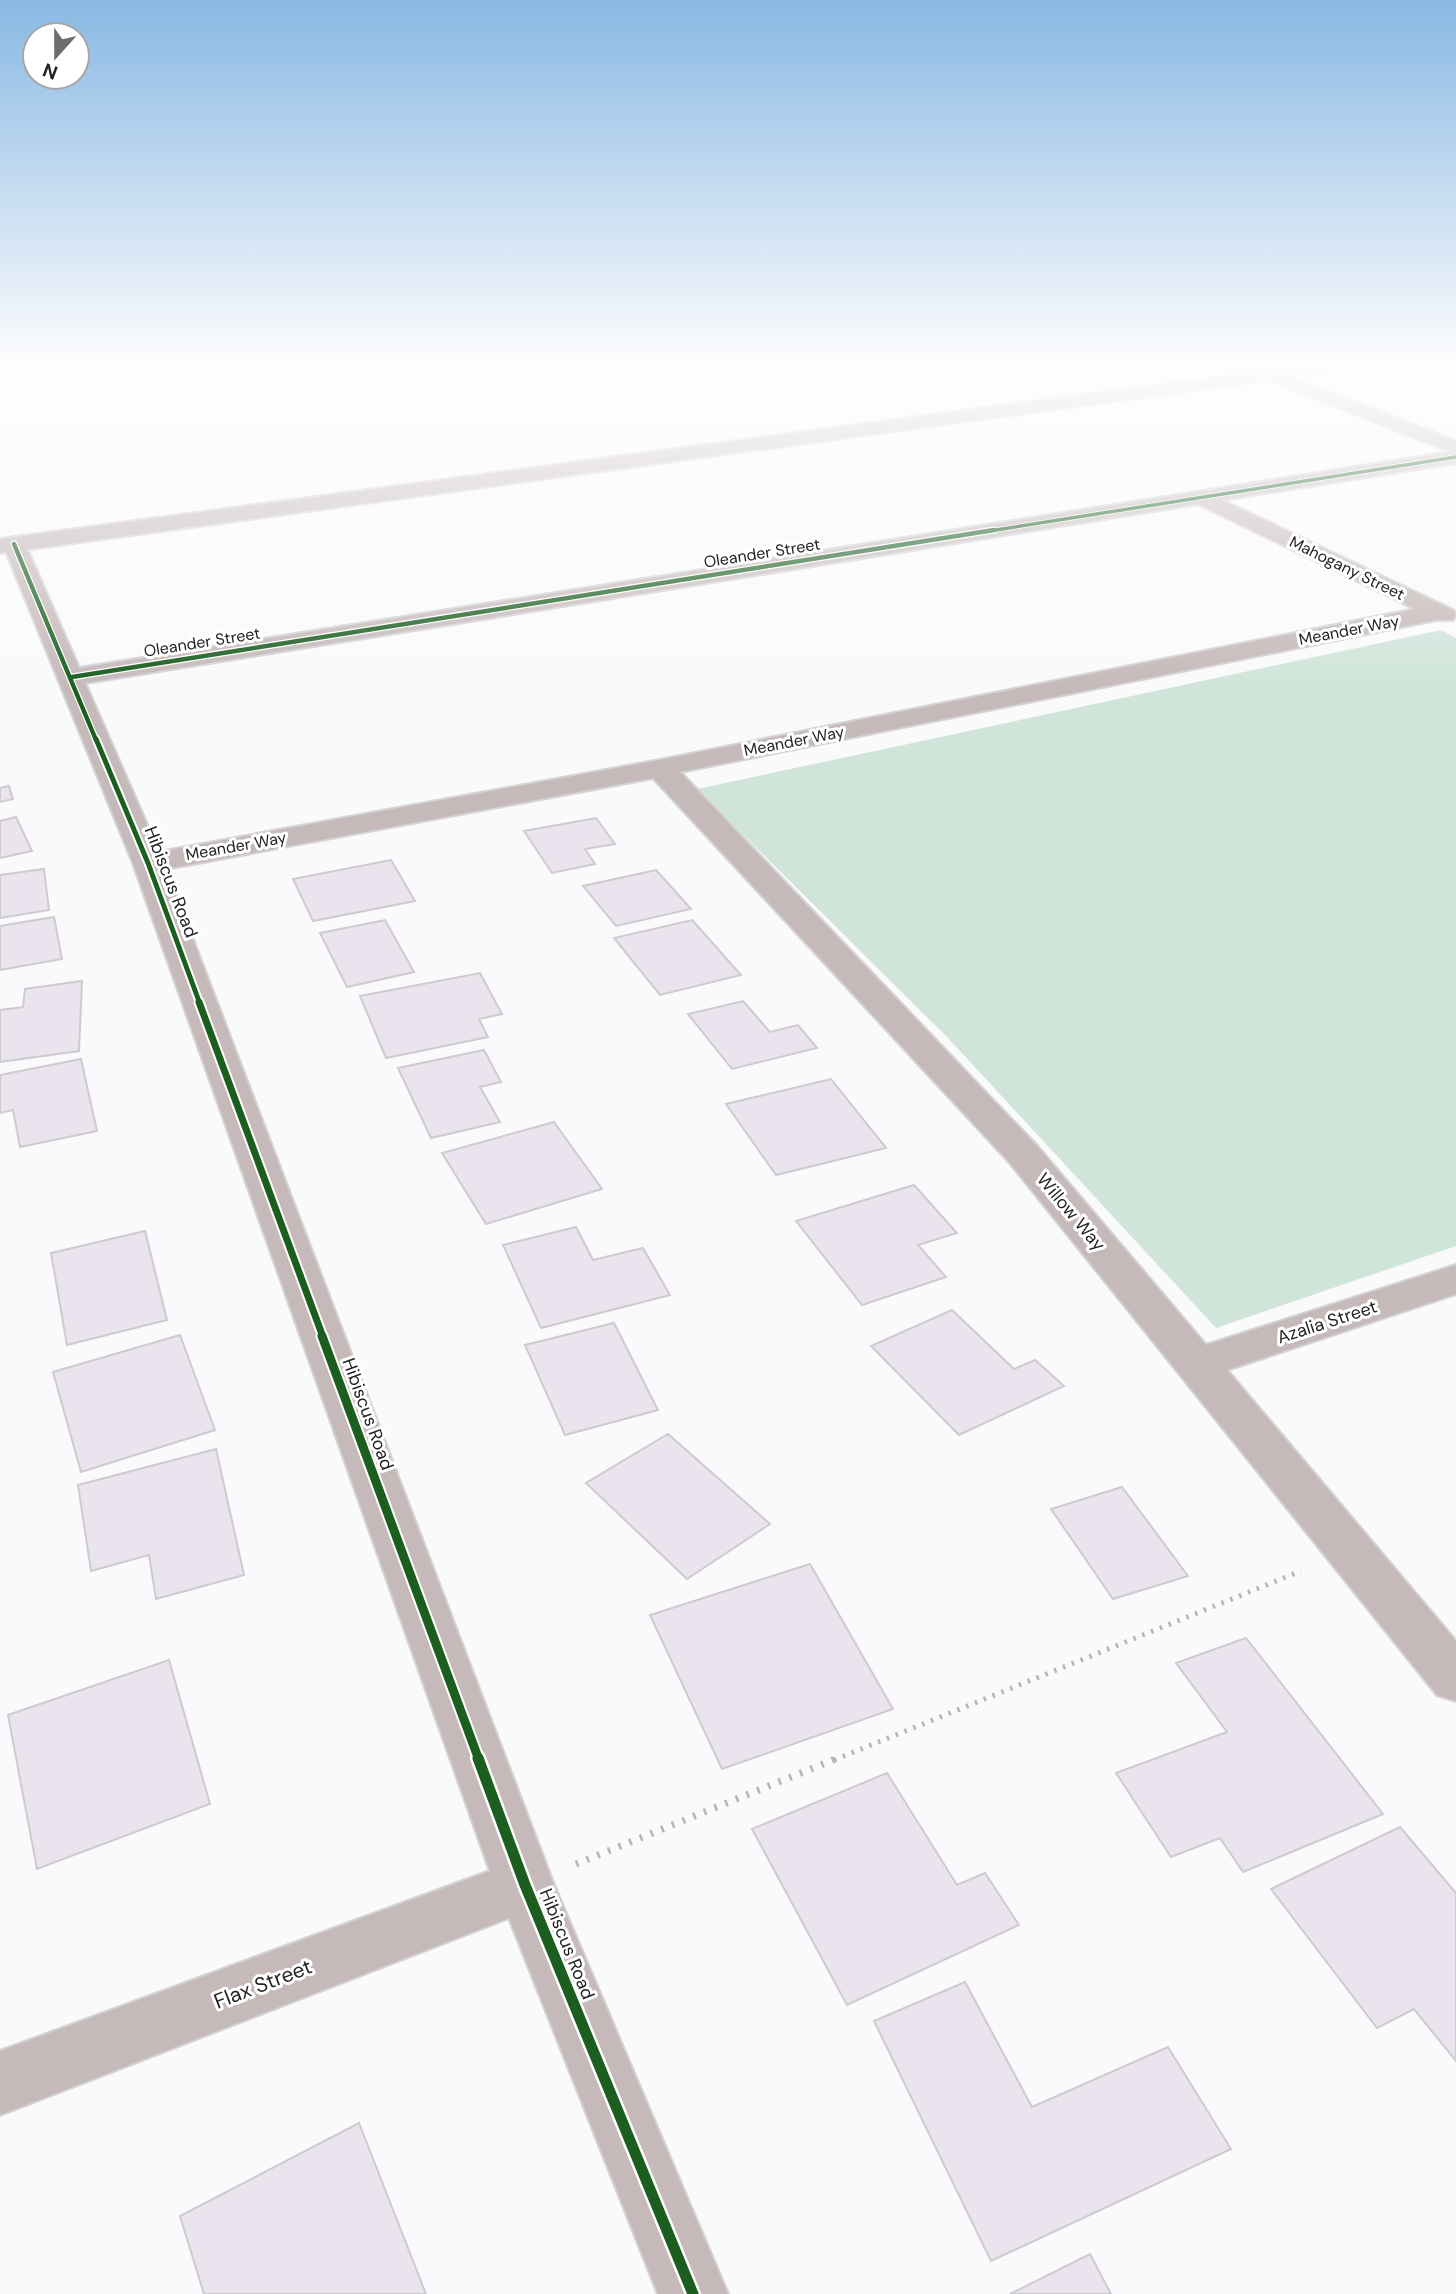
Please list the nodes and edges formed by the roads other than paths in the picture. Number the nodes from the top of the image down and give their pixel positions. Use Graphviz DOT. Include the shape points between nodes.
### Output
graph roads {
  1 [pos="535,474"];
  2 [pos="1350,474"];
  3 [pos="1200,498"];
  4 [pos="7,545"];
  5 [pos="1447,616"];
  6 [pos="72,677"];
  7 [pos="660,768"];
  8 [pos="148,863"];
  9 [pos="1456,1279"];
  10 [pos="1198,1364"];
  11 [pos="1456,1679"];
  12 [pos="525,1885"];
  13 [pos="0,2083"];
  14 [pos="693,2294"];
  1 -- 4 [label="main road"];
  2 -- 3 [label="street, Oleander Street"];
  3 -- 5 [label="street, Mahogany Street"];
  3 -- 6 [label="street, Oleander Street"];
  4 -- 6 [label="street, Hibiscus Road"];
  5 -- 7 [label="street, Meander Way"];
  6 -- 8 [label="street, Hibiscus Road"];
  7 -- 8 [label="street, Meander Way"];
  7 -- 10 [label="street, Willow Way" via="1024,1155"];
  8 -- 12 [label="street, Hibiscus Road"];
  9 -- 10 [label="street, Azalia Street"];
  10 -- 11 [label="street, Willow Way"];
  12 -- 13 [label="street, Flax Street"];
  12 -- 14 [label="street, Hibiscus Road"];
}
